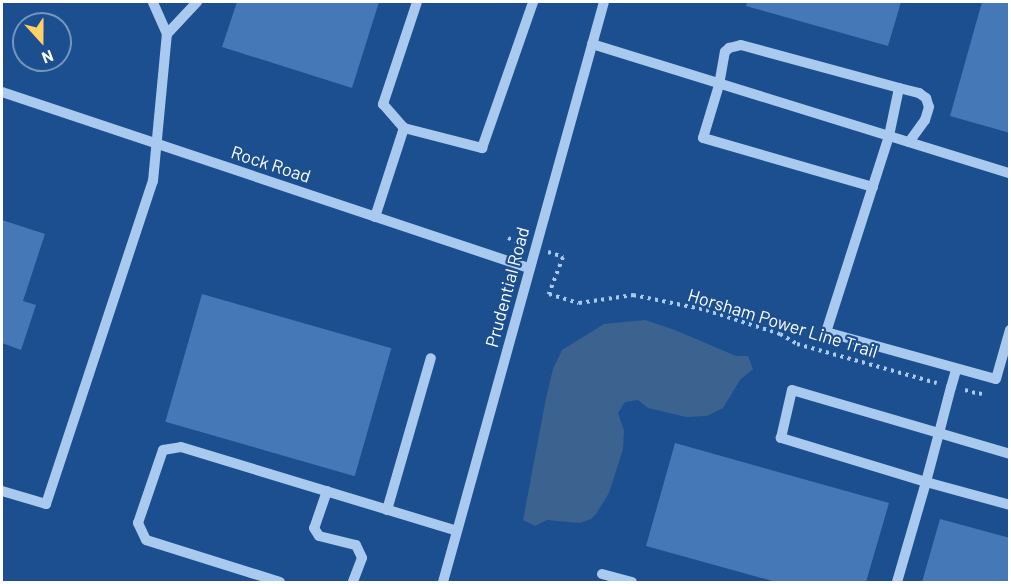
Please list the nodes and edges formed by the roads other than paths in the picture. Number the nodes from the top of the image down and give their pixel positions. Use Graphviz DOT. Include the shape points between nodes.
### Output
graph roads {
  1 [pos="153,2"];
  2 [pos="197,2"];
  3 [pos="417,2"];
  4 [pos="533,2"];
  5 [pos="603,2"];
  6 [pos="167,34"];
  7 [pos="592,44"];
  8 [pos="719,85"];
  9 [pos="899,88"];
  10 [pos="2,92"];
  11 [pos="404,128"];
  12 [pos="889,136"];
  13 [pos="909,142"];
  14 [pos="155,143"];
  15 [pos="1010,173"];
  16 [pos="873,188"];
  17 [pos="375,216"];
  18 [pos="529,268"];
  19 [pos="1010,330"];
  20 [pos="431,358"];
  21 [pos="956,370"];
  22 [pos="939,433"];
  23 [pos="1010,454"];
  24 [pos="926,482"];
  25 [pos="2,490"];
  26 [pos="327,491"];
  27 [pos="1010,505"];
  28 [pos="387,510"];
  29 [pos="457,531"];
  30 [pos="602,574"];
  31 [pos="280,582"];
  32 [pos="353,582"];
  33 [pos="444,582"];
  34 [pos="632,582"];
  35 [pos="897,582"];
  1 -- 6 [label="street"];
  2 -- 6 [label="street"];
  3 -- 11 [label="street" via="383,104"];
  4 -- 11 [label="street" via="482,148"];
  5 -- 7 [label="street, Prudential Road"];
  6 -- 14 [label="street"];
  7 -- 8 [label="street"];
  7 -- 18 [label="street, Prudential Road"];
  8 -- 9 [label="street" via="725,52 741,45"];
  8 -- 12 [label="street"];
  8 -- 16 [label="street" via="703,138"];
  9 -- 12 [label="street"];
  9 -- 13 [label="street" via="919,93 929,107"];
  10 -- 14 [label="street, Rock Road"];
  11 -- 17 [label="street"];
  12 -- 13 [label="street"];
  12 -- 16 [label="street"];
  13 -- 15 [label="street"];
  14 -- 17 [label="street, Rock Road"];
  14 -- 25 [label="street" via="153,181 46,504"];
  16 -- 21 [label="street" via="826,332"];
  17 -- 18 [label="street, Rock Road"];
  18 -- 29 [label="street, Prudential Road"];
  19 -- 21 [label="street" via="996,379"];
  20 -- 28 [label="street"];
  21 -- 22 [label="street"];
  22 -- 23 [label="street"];
  22 -- 24 [label="street"];
  22 -- 24 [label="street" via="792,390 781,438"];
  24 -- 27 [label="street"];
  24 -- 35 [label="street"];
  26 -- 28 [label="street"];
  26 -- 31 [label="street" via="181,447 164,450 138,524 146,540"];
  26 -- 32 [label="street" via="314,528 319,536 356,545 362,558"];
  28 -- 29 [label="street"];
  29 -- 33 [label="street, Prudential Road"];
  30 -- 34 [label="street"];
}
